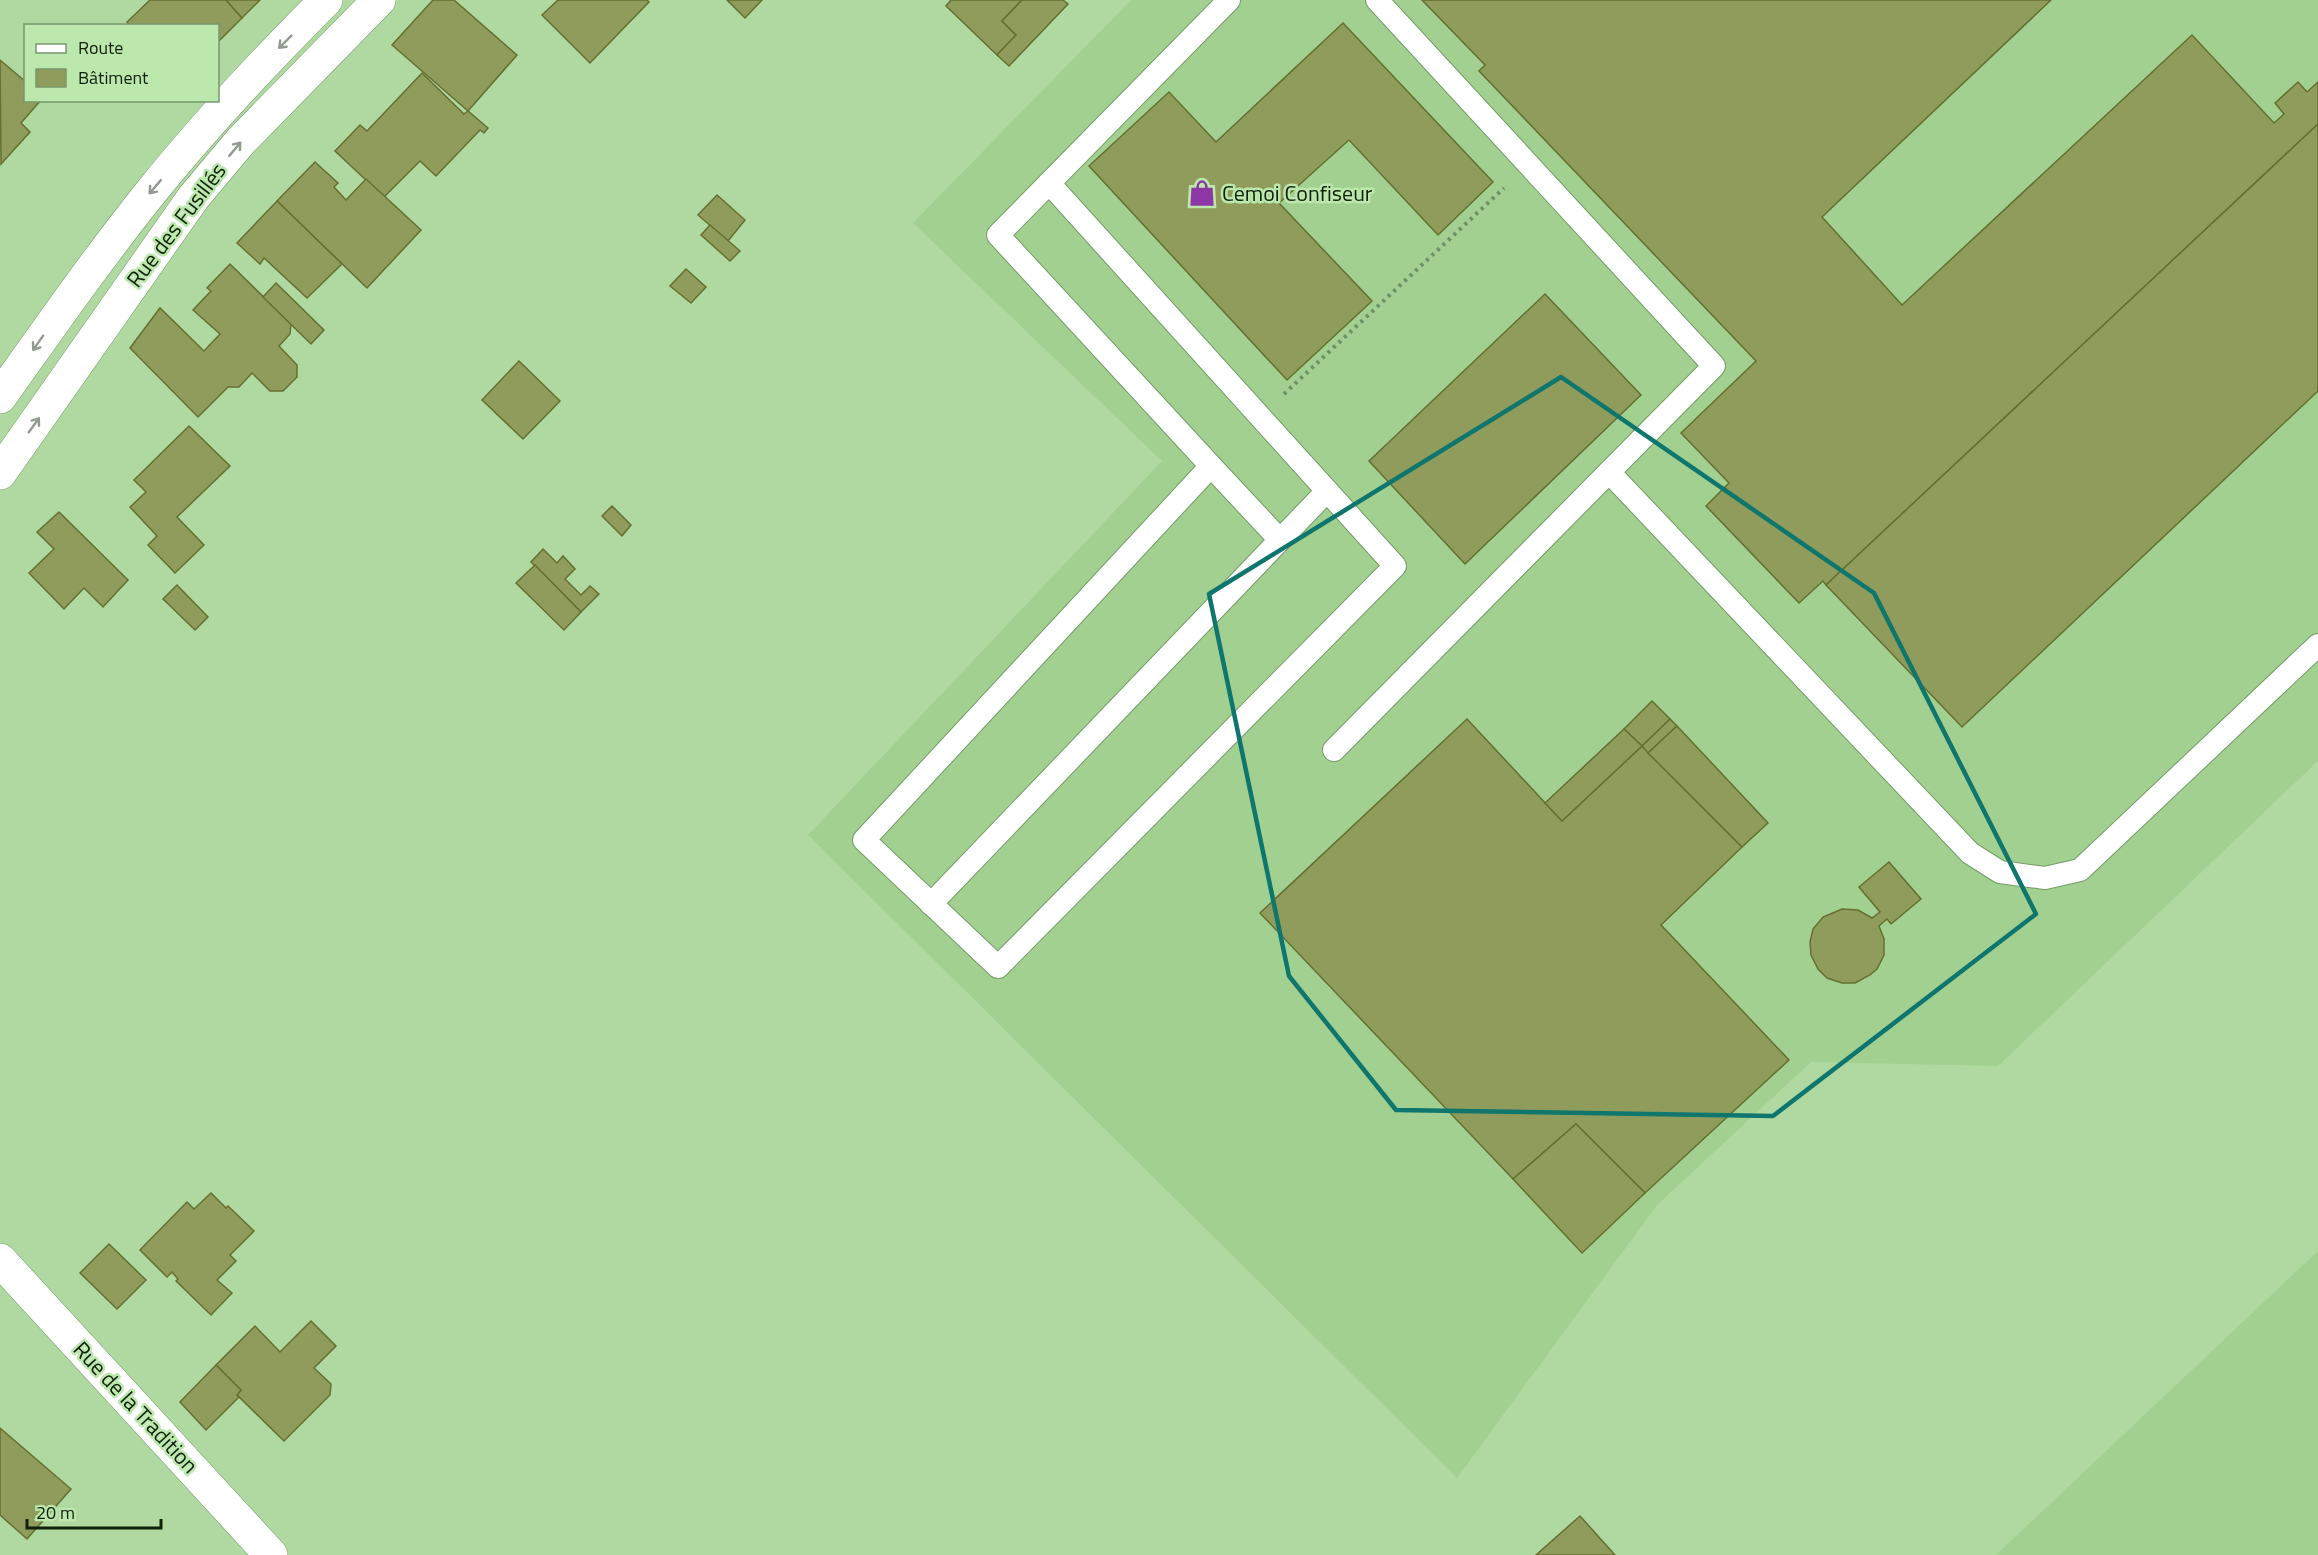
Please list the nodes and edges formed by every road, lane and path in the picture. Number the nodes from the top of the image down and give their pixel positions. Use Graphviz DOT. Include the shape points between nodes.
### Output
graph roads {
  1 [pos="326,0"];
  2 [pos="379,0"];
  3 [pos="1229,0"];
  4 [pos="1377,0"];
  5 [pos="1529,165"];
  6 [pos="1049,183"];
  7 [pos="0,397"];
  8 [pos="1260,416"];
  9 [pos="1210,466"];
  10 [pos="1609,472"];
  11 [pos="0,473"];
  12 [pos="1327,491"];
  13 [pos="1280,540"];
  14 [pos="2318,645"];
  15 [pos="1334,750"];
  16 [pos="931,903"];
  17 [pos="0,1260"];
  18 [pos="271,1555"];
  1 -- 7 [label="main road, Rue des Fusillés, one-way" via="275,51 152,191"];
  11 -- 2 [label="main road, Rue des Fusillés, one-way" via="193,198 240,142"];
  3 -- 6 [label="lane"];
  4 -- 5 [label="lane"];
  5 -- 8 [label="path"];
  5 -- 10 [label="lane" via="1714,366"];
  6 -- 8 [label="lane"];
  6 -- 9 [label="lane" via="998,235"];
  8 -- 12 [label="lane"];
  9 -- 13 [label="lane"];
  9 -- 16 [label="lane" via="864,840"];
  10 -- 14 [label="lane" via="1970,853 2000,872 2045,878 2080,870"];
  10 -- 15 [label="lane"];
  12 -- 13 [label="lane"];
  12 -- 16 [label="lane" via="1395,566 998,967"];
  13 -- 16 [label="lane"];
  17 -- 18 [label="main road, Rue de la Tradition"];
}
